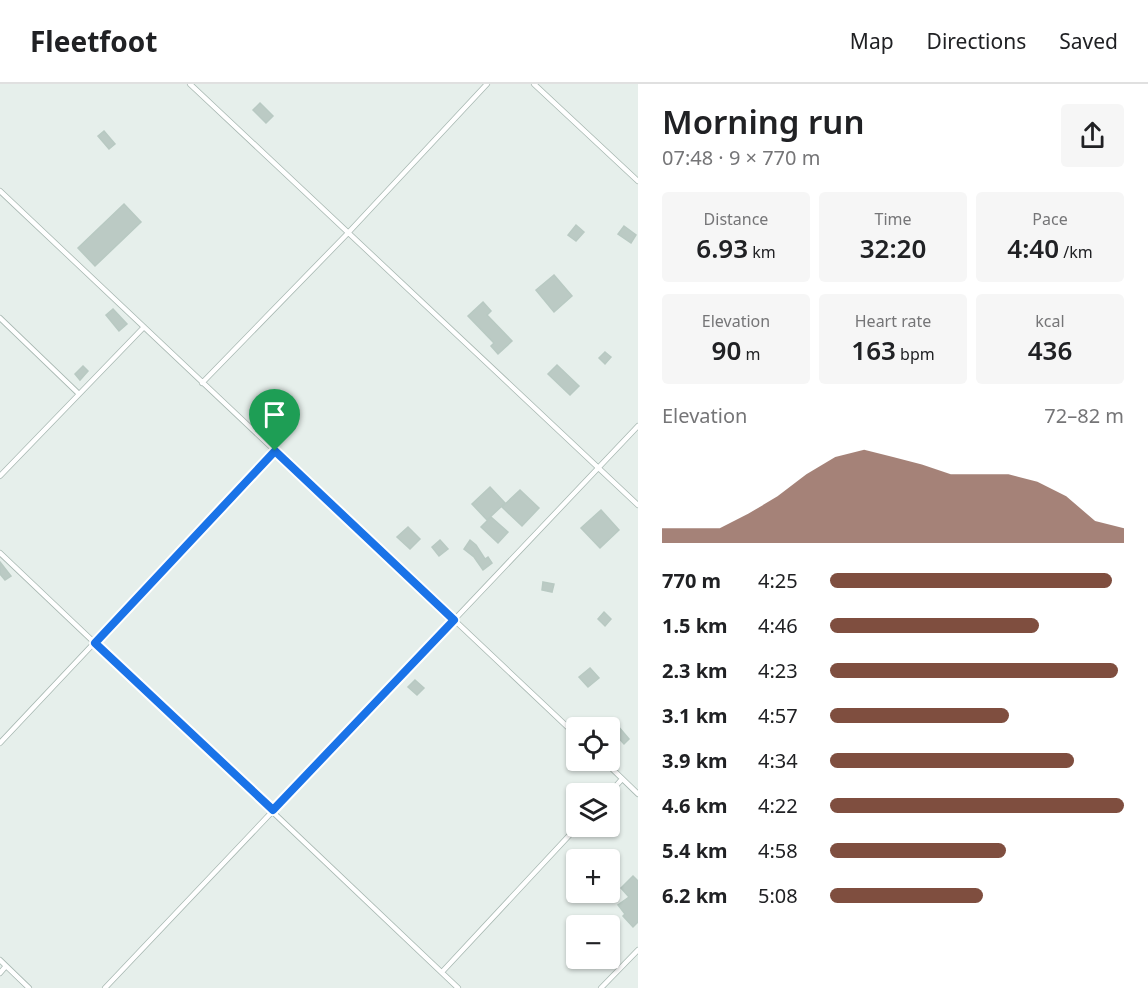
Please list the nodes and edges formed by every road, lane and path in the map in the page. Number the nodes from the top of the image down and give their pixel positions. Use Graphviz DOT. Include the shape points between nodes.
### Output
graph roads {
  1 [pos="190,84"];
  2 [pos="487,84"];
  3 [pos="534,84"];
  4 [pos="638,169"];
  5 [pos="632,175"];
  6 [pos="638,181"];
  7 [pos="0,191"];
  8 [pos="348,233"];
  9 [pos="0,318"];
  10 [pos="144,327"];
  11 [pos="202,383"];
  12 [pos="79,394"];
  13 [pos="638,426"];
  14 [pos="275,451"];
  15 [pos="599,467"];
  16 [pos="0,476"];
  17 [pos="638,505"];
  18 [pos="0,552"];
  19 [pos="454,620"];
  20 [pos="95,643"];
  21 [pos="566,726"];
  22 [pos="0,743"];
  23 [pos="614,771"];
  24 [pos="622,779"];
  25 [pos="619,783"];
  26 [pos="638,794"];
  27 [pos="273,810"];
  28 [pos="568,837"];
  29 [pos="638,950"];
  30 [pos="0,960"];
  31 [pos="6,966"];
  32 [pos="442,972"];
  33 [pos="0,973"];
  34 [pos="29,988"];
  35 [pos="105,988"];
  36 [pos="458,988"];
  37 [pos="602,988"];
  1 -- 8 [label="lane"];
  2 -- 8 [label="lane"];
  3 -- 5 [label="lane"];
  4 -- 5 [label="lane"];
  5 -- 6 [label="lane"];
  7 -- 10 [label="lane"];
  8 -- 11 [label="lane"];
  8 -- 15 [label="lane"];
  9 -- 12 [label="lane"];
  10 -- 11 [label="lane"];
  10 -- 12 [label="lane"];
  11 -- 14 [label="lane"];
  12 -- 16 [label="lane"];
  13 -- 15 [label="lane"];
  14 -- 19 [label="lane"];
  14 -- 20 [label="lane"];
  15 -- 17 [label="lane"];
  15 -- 19 [label="lane"];
  18 -- 20 [label="lane"];
  19 -- 21 [label="lane"];
  19 -- 27 [label="lane"];
  20 -- 22 [label="lane"];
  20 -- 27 [label="lane"];
  23 -- 24 [label="lane"];
  24 -- 25 [label="lane"];
  24 -- 26 [label="lane"];
  27 -- 32 [label="lane"];
  27 -- 35 [label="lane"];
  28 -- 32 [label="lane"];
  29 -- 37 [label="lane"];
  30 -- 31 [label="lane"];
  31 -- 33 [label="lane"];
  31 -- 34 [label="lane"];
  32 -- 36 [label="lane"];
}
